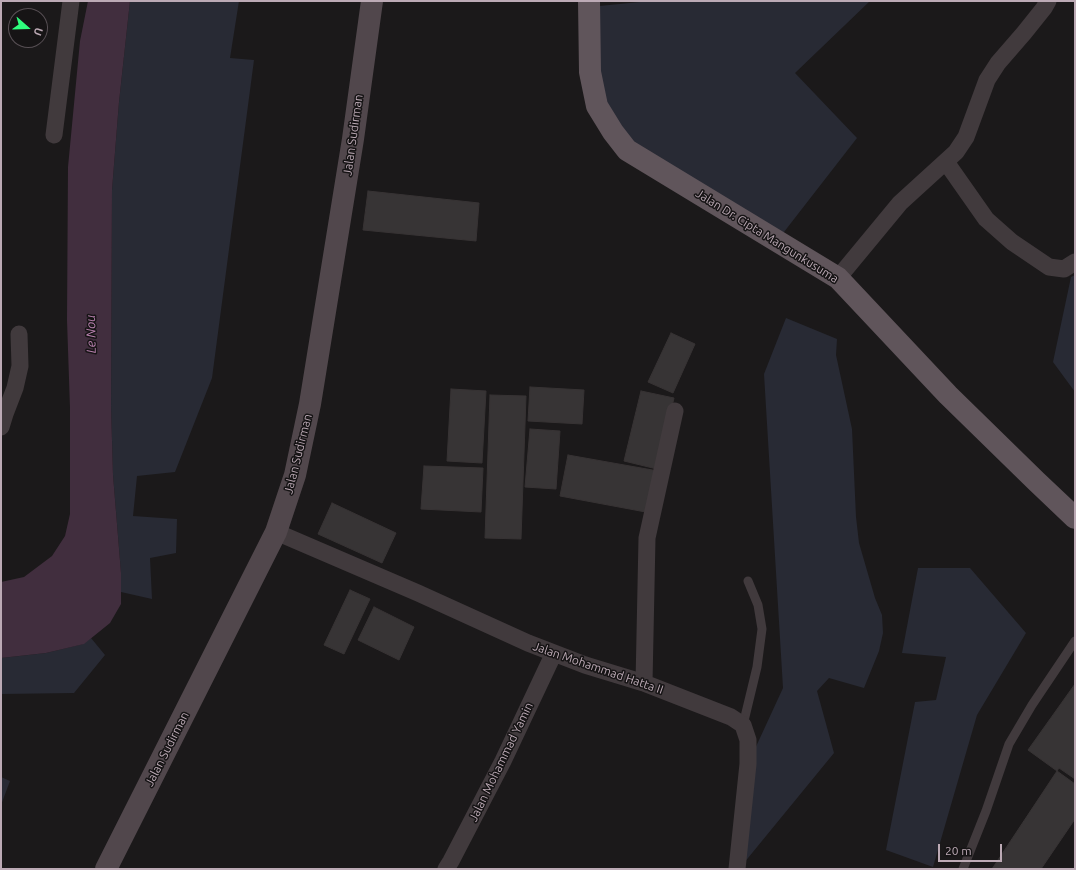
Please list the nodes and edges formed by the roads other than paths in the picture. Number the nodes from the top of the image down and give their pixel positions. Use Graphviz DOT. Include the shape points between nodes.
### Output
graph roads {
  1 [pos="71,1"];
  2 [pos="372,1"];
  3 [pos="589,1"];
  4 [pos="1048,1"];
  5 [pos="54,135"];
  6 [pos="946,162"];
  7 [pos="1075,262"];
  8 [pos="838,278"];
  9 [pos="19,334"];
  10 [pos="675,411"];
  11 [pos="2,418"];
  12 [pos="1075,518"];
  13 [pos="276,532"];
  14 [pos="748,580"];
  15 [pos="1075,641"];
  16 [pos="554,653"];
  17 [pos="644,682"];
  18 [pos="743,725"];
  19 [pos="106,869"];
  20 [pos="446,869"];
  21 [pos="737,869"];
  22 [pos="963,869"];
  1 -- 5 [label="street"];
  2 -- 13 [label="street, Jalan Sudirman" via="353,139 310,404 295,475"];
  3 -- 8 [label="main road, Jalan Dr. Cipta Mangunkusuma" via="590,72 597,106 628,150"];
  4 -- 6 [label="street" via="987,80 966,137"];
  6 -- 7 [label="street" via="986,219 1012,242 1049,267 1064,269"];
  6 -- 8 [label="street" via="900,203"];
  8 -- 12 [label="main road, Jalan Dr. Cipta Mangunkusuma" via="948,395"];
  9 -- 11 [label="street" via="20,366 15,388"];
  10 -- 17 [label="street" via="647,538"];
  13 -- 16 [label="street, Jalan Mohammad Hatta II"];
  13 -- 19 [label="street, Jalan Sudirman"];
  14 -- 18 [label="lane" via="758,605 762,629 757,667"];
  15 -- 22 [label="lane" via="1009,744"];
  16 -- 17 [label="street, Jalan Mohammad Hatta II"];
  16 -- 20 [label="street, Jalan Mohammad Yamin" via="503,761"];
  17 -- 18 [label="street, Jalan Mohammad Hatta II" via="731,717"];
  18 -- 21 [label="street" via="748,740 748,764"];
}
